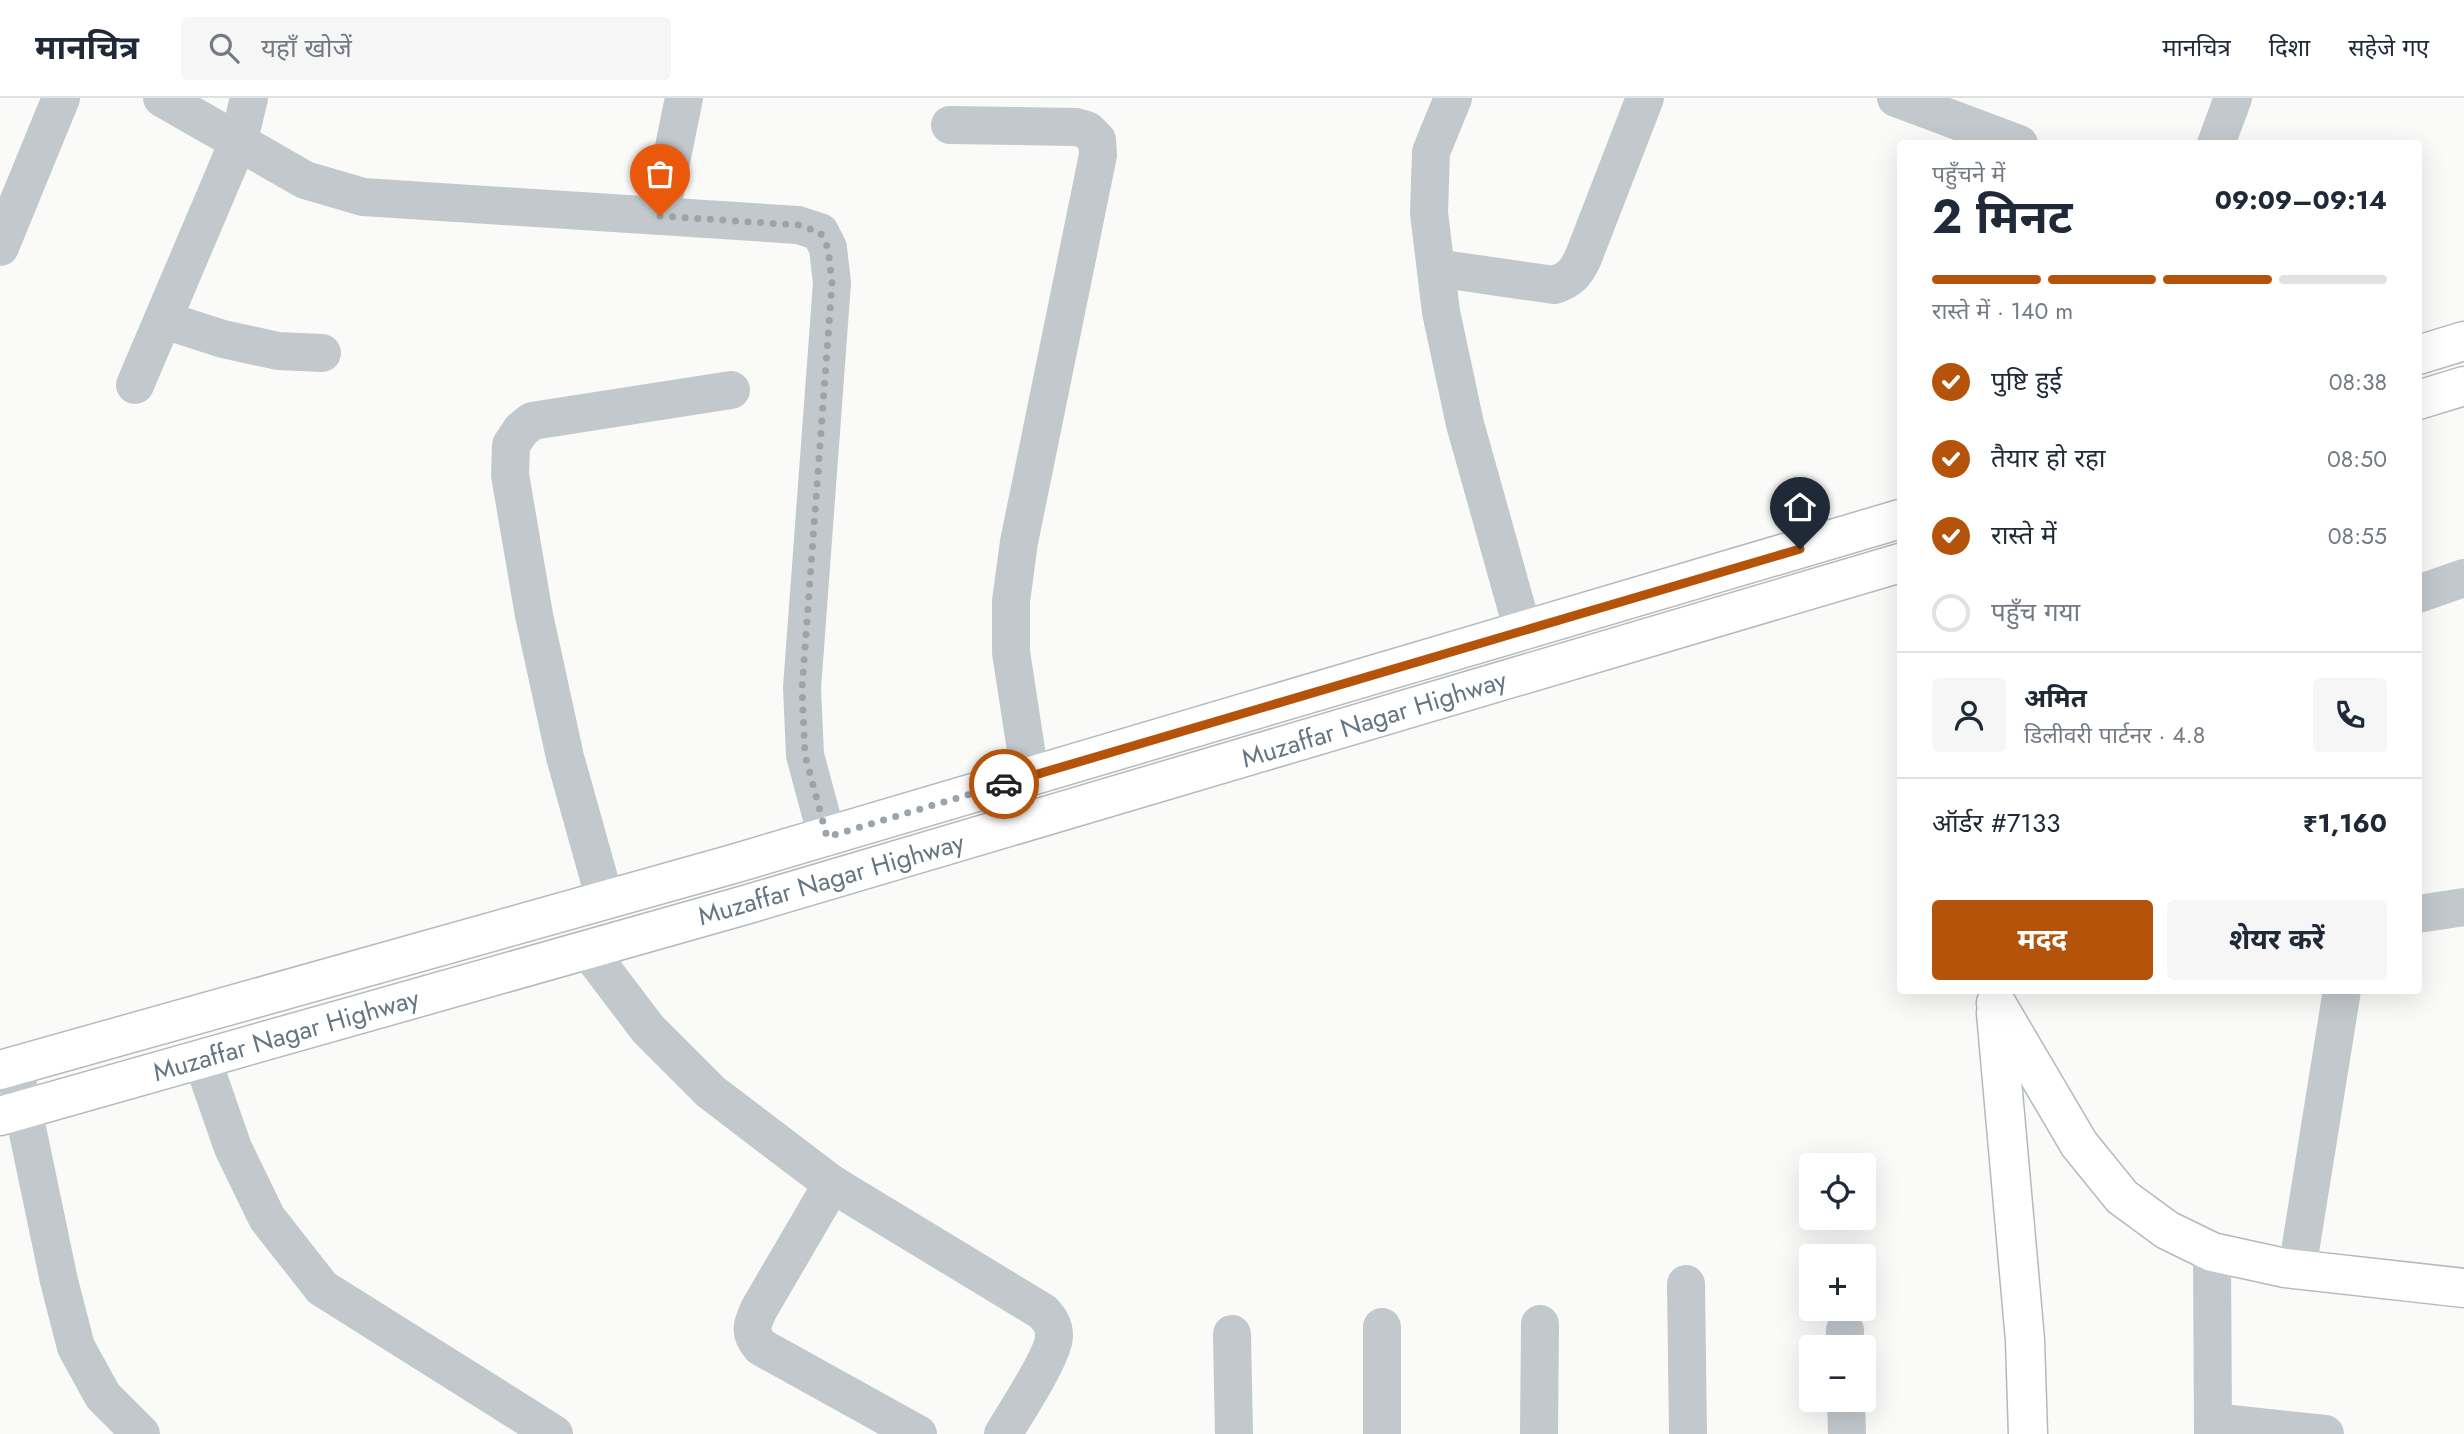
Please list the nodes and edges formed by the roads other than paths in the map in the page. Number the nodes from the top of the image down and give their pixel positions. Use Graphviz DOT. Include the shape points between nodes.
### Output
graph roads {
  1 [pos="61,98"];
  2 [pos="162,98"];
  3 [pos="249,98"];
  4 [pos="684,98"];
  5 [pos="1453,98"];
  6 [pos="1646,98"];
  7 [pos="1896,98"];
  8 [pos="2234,98"];
  9 [pos="950,125"];
  10 [pos="239,140"];
  11 [pos="2008,140"];
  12 [pos="2218,140"];
  13 [pos="660,216"];
  14 [pos="0,247"];
  15 [pos="1436,268"];
  16 [pos="163,320"];
  17 [pos="2464,341"];
  18 [pos="321,353"];
  19 [pos="2422,354"];
  20 [pos="135,385"];
  21 [pos="2464,386"];
  22 [pos="731,390"];
  23 [pos="2422,399"];
  24 [pos="1897,520"];
  25 [pos="1897,564"];
  26 [pos="2464,578"];
  27 [pos="2422,593"];
  28 [pos="1522,631"];
  29 [pos="1030,776"];
  30 [pos="827,837"];
  31 [pos="605,900"];
  32 [pos="2464,907"];
  33 [pos="2422,913"];
  34 [pos="588,950"];
  35 [pos="2341,994"];
  36 [pos="1994,997"];
  37 [pos="202,1059"];
  38 [pos="7,1068"];
  39 [pos="11,1113"];
  40 [pos="832,1185"];
  41 [pos="2212,1252"];
  42 [pos="2297,1270"];
  43 [pos="1686,1284"];
  44 [pos="2464,1288"];
  45 [pos="1540,1324"];
  46 [pos="1382,1327"];
  47 [pos="1232,1334"];
  48 [pos="1846,1412"];
  49 [pos="2213,1428"];
  50 [pos="141,1434"];
  51 [pos="554,1434"];
  52 [pos="918,1434"];
  53 [pos="1003,1434"];
  54 [pos="1234,1434"];
  55 [pos="1382,1434"];
  56 [pos="1539,1434"];
  57 [pos="1688,1434"];
  58 [pos="1847,1434"];
  59 [pos="2028,1434"];
  60 [pos="2325,1434"];
  1 -- 14 [label="street"];
  2 -- 10 [label="street"];
  3 -- 10 [label="street"];
  4 -- 13 [label="street"];
  5 -- 15 [label="street" via="1431,152 1429,213"];
  6 -- 15 [label="street" via="1583,258 1569,280 1554,285"];
  7 -- 11 [label="street"];
  8 -- 12 [label="street"];
  9 -- 29 [label="street" via="1076,128 1087,130 1097,140 1098,155 1010,601 1010,652"];
  10 -- 13 [label="street" via="305,180 363,197"];
  10 -- 16 [label="street"];
  13 -- 30 [label="street" via="798,225 820,232 828,248 832,283 802,688 805,755"];
  15 -- 28 [label="street" via="1465,424"];
  16 -- 18 [label="street" via="278,351"];
  16 -- 20 [label="street"];
  17 -- 19 [label="main road"];
  21 -- 23 [label="main road"];
  22 -- 31 [label="street" via="533,421 511,446 510,475 534,615 565,757"];
  24 -- 28 [label="main road, Muzaffar Nagar Highway"];
  25 -- 34 [label="main road, Muzaffar Nagar Highway"];
  26 -- 27 [label="street"];
  28 -- 29 [label="main road, Muzaffar Nagar Highway"];
  29 -- 30 [label="main road, Muzaffar Nagar Highway"];
  30 -- 31 [label="main road, Muzaffar Nagar Highway"];
  31 -- 38 [label="main road, Muzaffar Nagar Highway"];
  32 -- 33 [label="street"];
  34 -- 37 [label="main road, Muzaffar Nagar Highway"];
  34 -- 40 [label="street" via="648,1029 711,1092"];
  35 -- 42 [label="street"];
  36 -- 41 [label="main road" via="2079,1144 2122,1197 2167,1230"];
  36 -- 59 [label="main road" via="2025,1340"];
  37 -- 39 [label="main road, Muzaffar Nagar Highway"];
  37 -- 51 [label="street" via="233,1148 267,1218 322,1288"];
  38 -- 39 [label="street"];
  39 -- 50 [label="street" via="76,1347 103,1396"];
  40 -- 52 [label="street" via="752,1322 753,1337 761,1347"];
  40 -- 53 [label="street" via="1043,1312 1053,1323 1055,1339"];
  41 -- 42 [label="main road"];
  41 -- 49 [label="street"];
  42 -- 44 [label="main road"];
  43 -- 57 [label="street"];
  45 -- 56 [label="street"];
  46 -- 55 [label="street"];
  47 -- 54 [label="street"];
  48 -- 58 [label="street"];
  49 -- 60 [label="street"];
}
